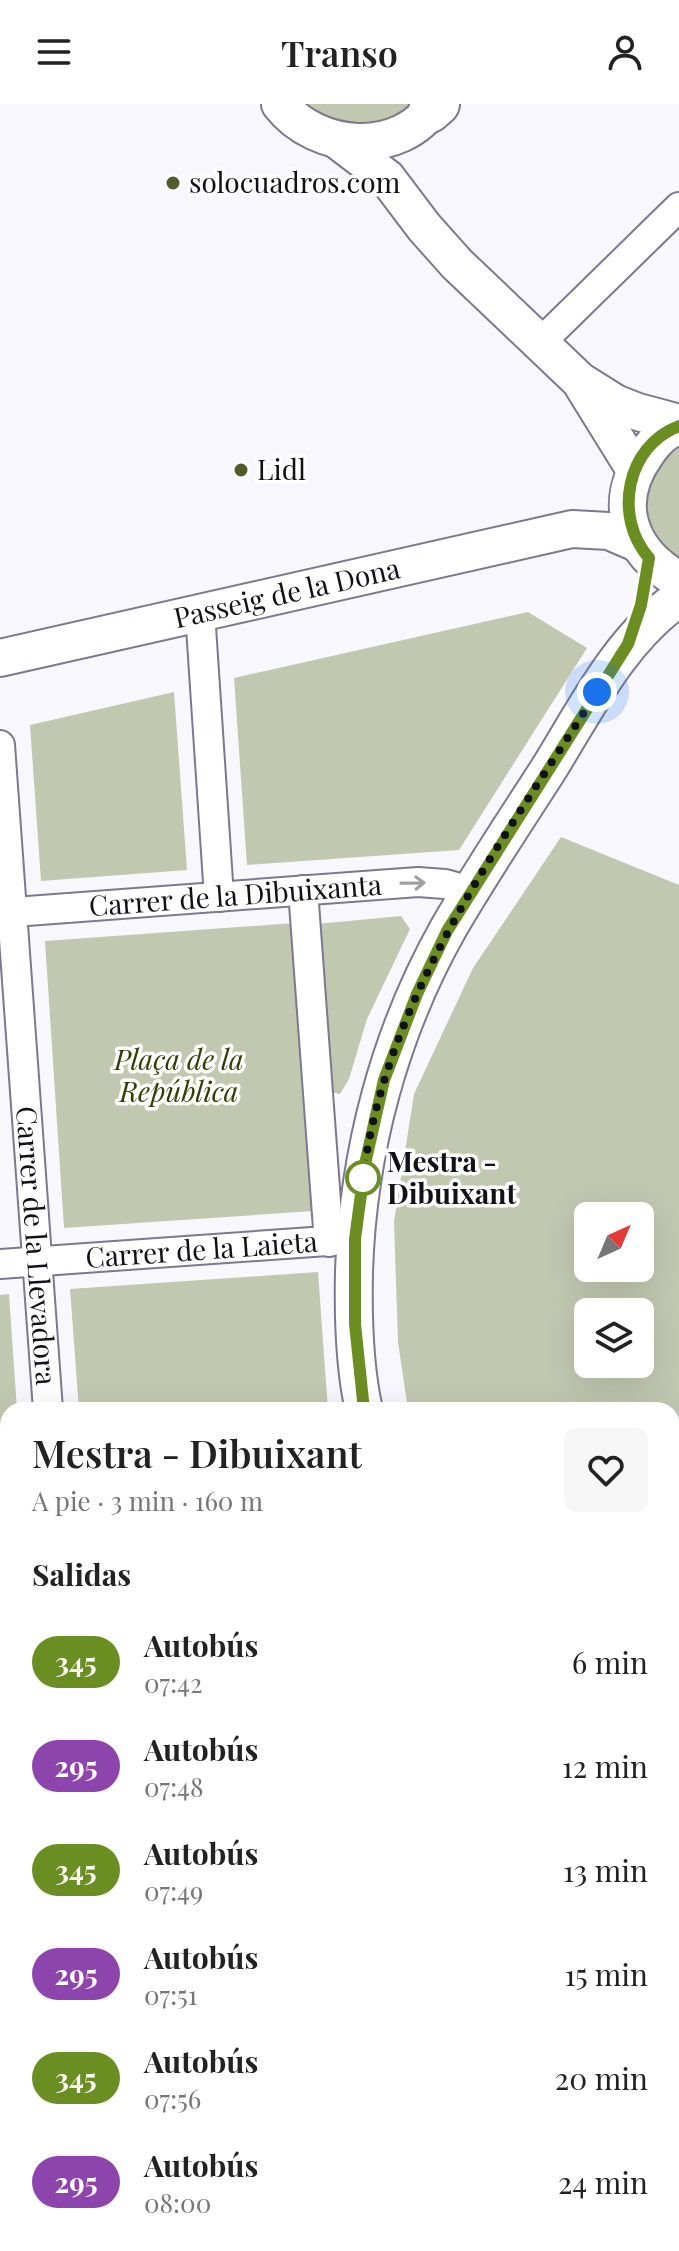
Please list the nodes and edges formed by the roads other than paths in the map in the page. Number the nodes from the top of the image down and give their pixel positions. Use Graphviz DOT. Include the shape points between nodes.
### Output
graph roads {
  1 [pos="280,104"];
  2 [pos="430,110"];
  3 [pos="337,140"];
  4 [pos="679,207"];
  5 [pos="424,227"];
  6 [pos="540,343"];
  7 [pos="580,381"];
  8 [pos="679,425"];
  9 [pos="632,480"];
  10 [pos="572,529"];
  11 [pos="643,550"];
  12 [pos="679,580"];
  13 [pos="679,598"];
  14 [pos="200,612"];
  15 [pos="628,644"];
  16 [pos="0,658"];
  17 [pos="0,745"];
  18 [pos="303,890"];
  19 [pos="471,891"];
  20 [pos="219,897"];
  21 [pos="6,912"];
  22 [pos="342,1241"];
  23 [pos="37,1262"];
  24 [pos="0,1264"];
  25 [pos="47,1402"];
  26 [pos="363,1402"];
  1 -- 3 [label="main road" via="312,131"];
  2 -- 3 [label="main road" via="383,139"];
  2 -- 5 [label="main road" via="409,147 408,162"];
  3 -- 5 [label="main road" via="387,178"];
  4 -- 6 [label="street"];
  5 -- 6 [label="main road"];
  6 -- 7 [label="main road"];
  7 -- 8 [label="main road" via="627,408"];
  7 -- 9 [label="main road"];
  8 -- 9 [label="main road, Passeig de la Dona" via="658,439"];
  9 -- 10 [label="main road, Passeig de la Dona"];
  9 -- 11 [label="main road" via="630,524"];
  10 -- 11 [label="main road, Passeig de la Dona" via="609,531"];
  10 -- 14 [label="main road, Passeig de la Dona"];
  11 -- 12 [label="main road, Passeig de la Dona"];
  11 -- 15 [label="main road" via="641,605"];
  13 -- 15 [label="main road"];
  14 -- 16 [label="main road, Passeig de la Dona"];
  14 -- 20 [label="street"];
  15 -- 19 [label="main road"];
  17 -- 21 [label="street, Carrer de la Llevadora"];
  18 -- 19 [label="street, Carrer de la Dibuixanta, one-way" via="418,882"];
  18 -- 20 [label="street, Carrer de la Dibuixanta"];
  18 -- 22 [label="street"];
  19 -- 22 [label="main road" via="417,994 384,1080"];
  20 -- 21 [label="street, Carrer de la Dibuixanta"];
  21 -- 23 [label="street, Carrer de la Llevadora"];
  22 -- 23 [label="street, Carrer de la Laieta"];
  22 -- 26 [label="main road"];
  23 -- 24 [label="street, Carrer de la Laieta"];
  23 -- 25 [label="street, Carrer de la Llevadora"];
}
